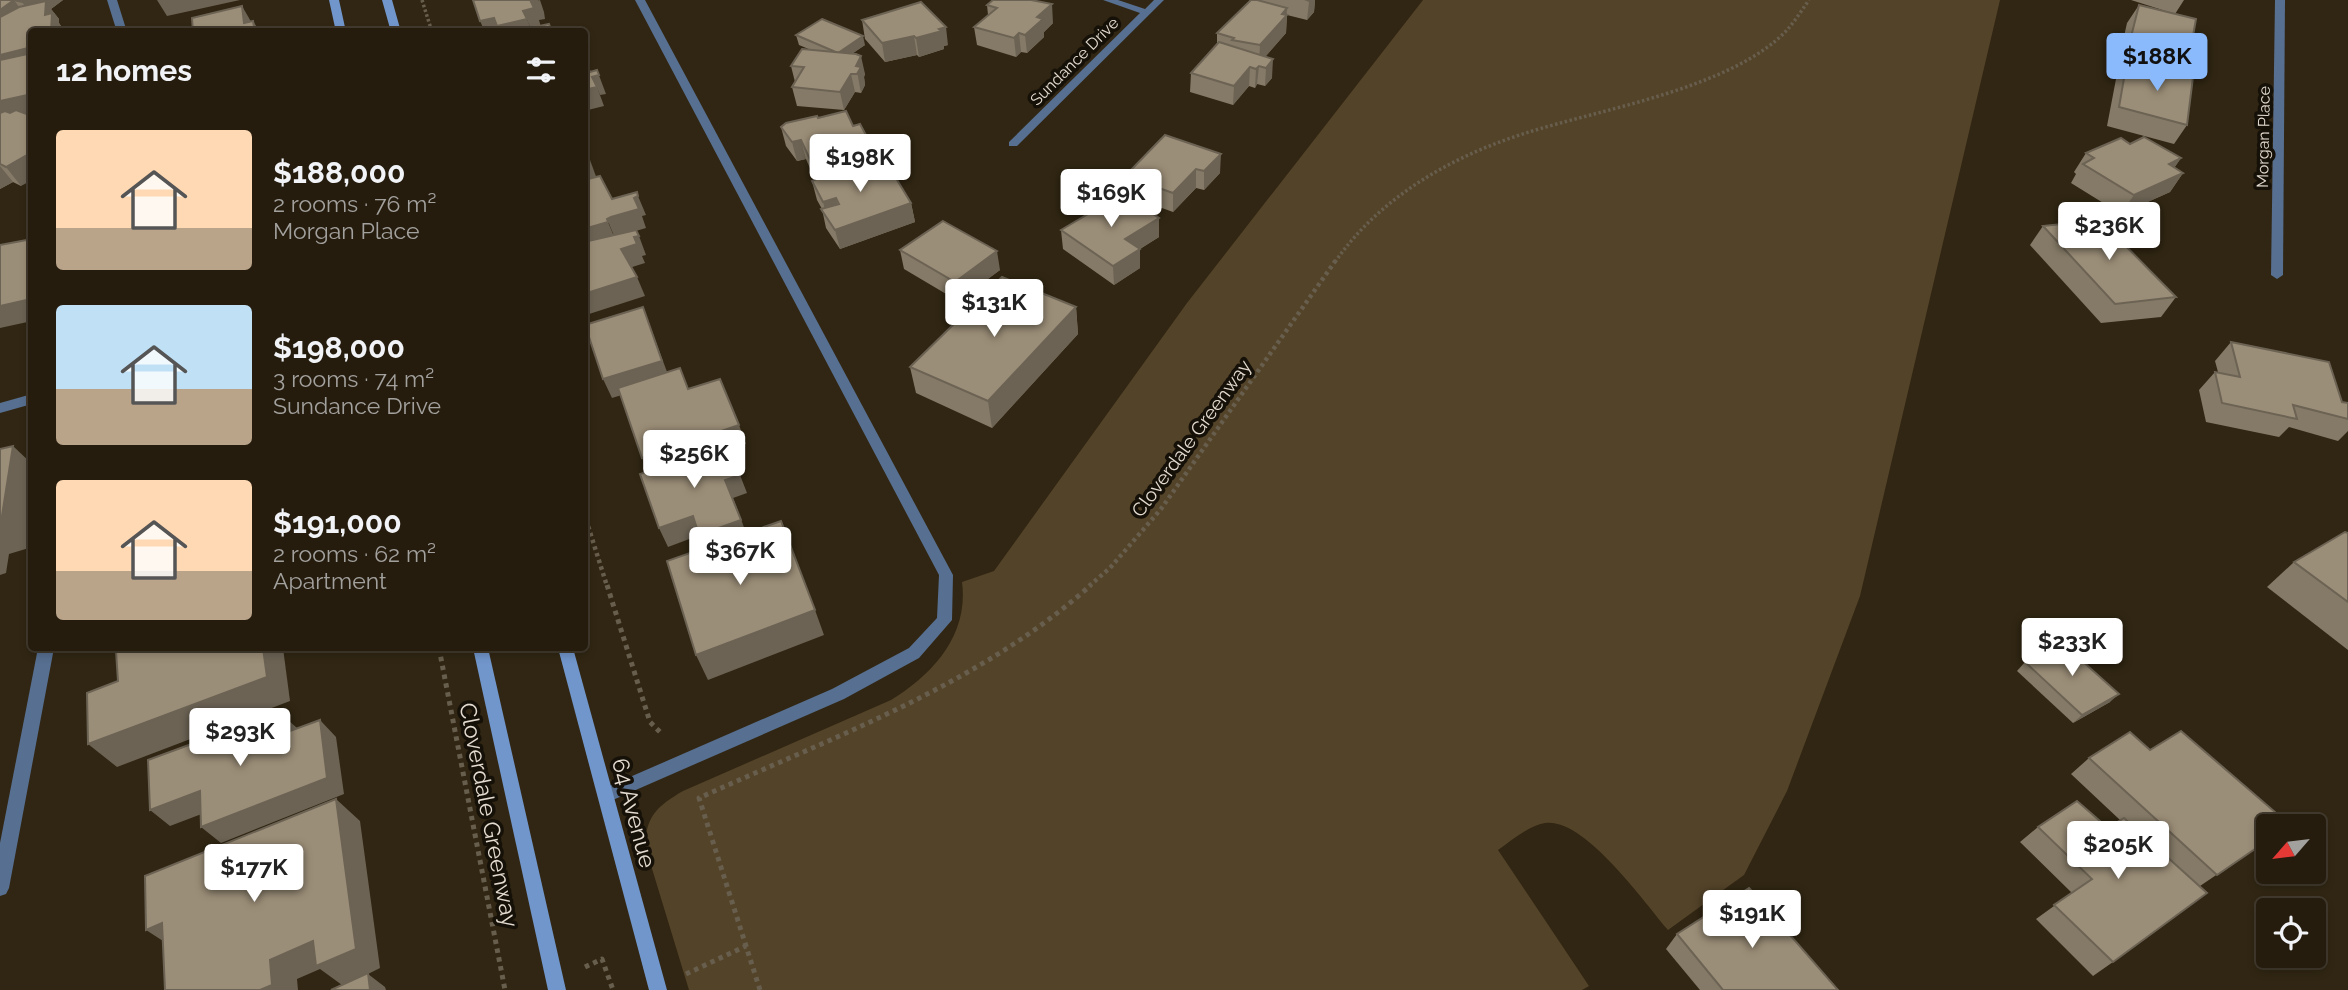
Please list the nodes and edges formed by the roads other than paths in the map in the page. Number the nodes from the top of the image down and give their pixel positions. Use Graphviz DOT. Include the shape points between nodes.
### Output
graph roads {
  1 [pos="112,0"];
  2 [pos="334,0"];
  3 [pos="387,0"];
  4 [pos="640,0"];
  5 [pos="1108,0"];
  6 [pos="1159,0"];
  7 [pos="2280,0"];
  8 [pos="1146,12"];
  9 [pos="121,28"];
  10 [pos="340,28"];
  11 [pos="395,28"];
  12 [pos="1013,144"];
  13 [pos="2277,275"];
  14 [pos="28,399"];
  15 [pos="0,408"];
  16 [pos="45,651"];
  17 [pos="481,651"];
  18 [pos="566,651"];
  19 [pos="606,795"];
  20 [pos="0,888"];
  21 [pos="658,988"];
  22 [pos="557,990"];
  1 -- 9 [label="street"];
  2 -- 10 [label="main road"];
  3 -- 11 [label="main road"];
  4 -- 19 [label="street" via="946,575 944,620 914,653 838,694"];
  5 -- 8 [label="street"];
  6 -- 8 [label="street, Sundance Drive"];
  7 -- 13 [label="street, Morgan Place"];
  8 -- 12 [label="street, Sundance Drive"];
  14 -- 15 [label="street"];
  16 -- 20 [label="street"];
  17 -- 22 [label="main road"];
  18 -- 19 [label="main road, 64 Avenue"];
  19 -- 21 [label="main road, 64 Avenue"];
}
